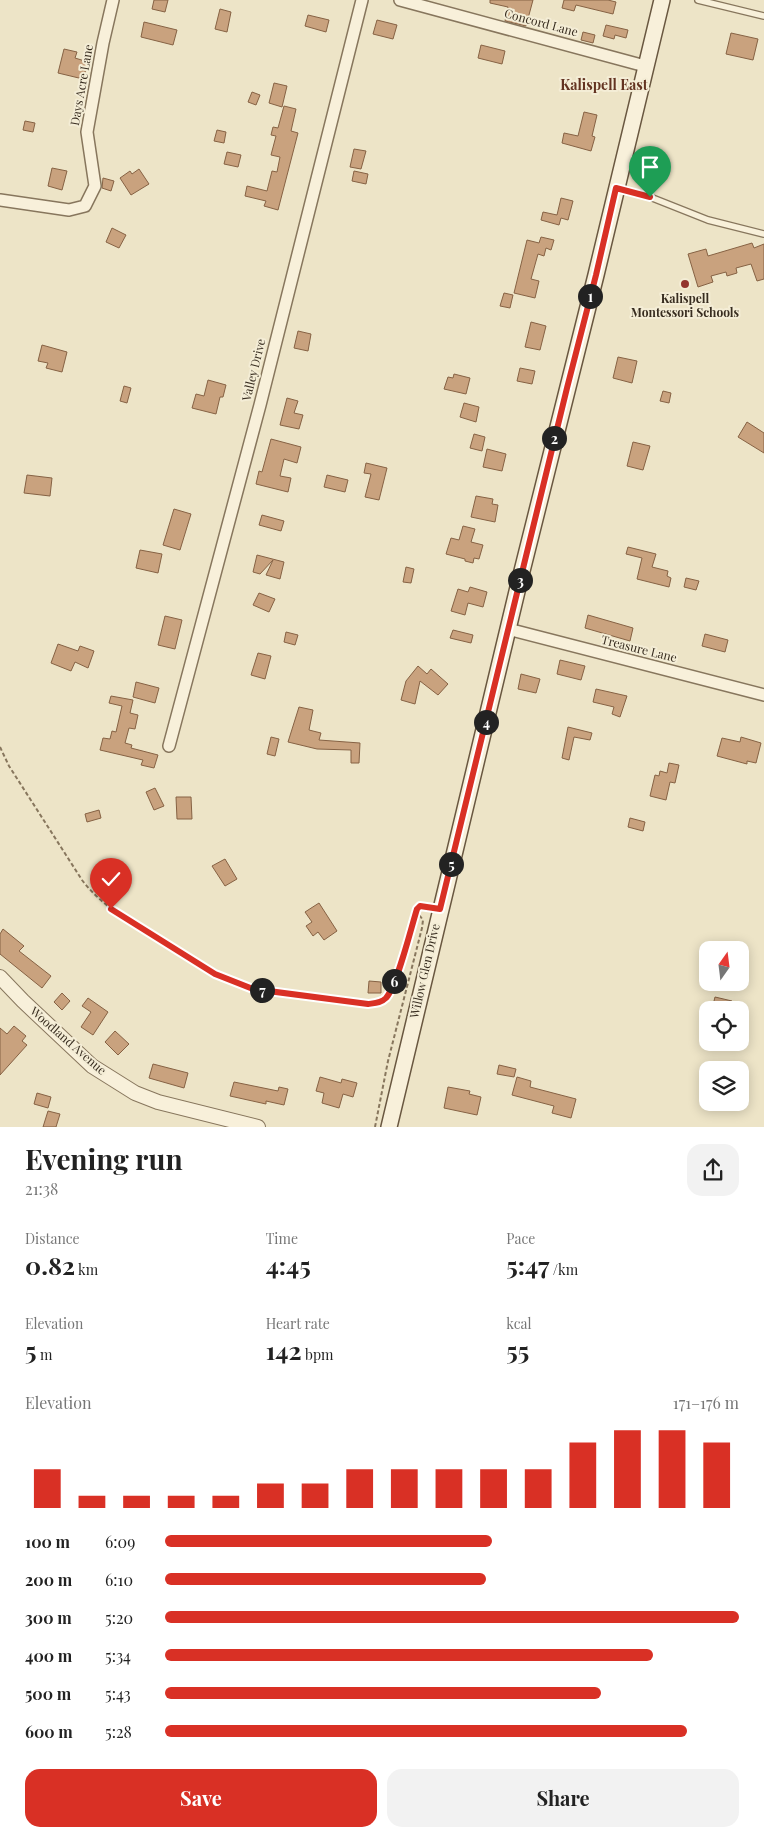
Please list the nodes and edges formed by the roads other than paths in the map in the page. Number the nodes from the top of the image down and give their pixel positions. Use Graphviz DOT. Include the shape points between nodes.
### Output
graph roads {
  1 [pos="113,0"];
  2 [pos="362,0"];
  3 [pos="400,0"];
  4 [pos="662,0"];
  5 [pos="698,0"];
  6 [pos="764,16"];
  7 [pos="646,66"];
  8 [pos="616,188"];
  9 [pos="0,200"];
  10 [pos="764,234"];
  11 [pos="508,629"];
  12 [pos="764,695"];
  13 [pos="169,746"];
  14 [pos="0,977"];
  15 [pos="258,1127"];
  16 [pos="389,1127"];
  1 -- 9 [label="street, Days Acre Lane" via="87,132 95,186 85,206 69,210"];
  2 -- 13 [label="street, Valley Drive" via="260,405"];
  3 -- 7 [label="street, Concord Lane"];
  4 -- 7 [label="main road, Willow Glen Drive"];
  5 -- 6 [label="lane"];
  7 -- 8 [label="main road, Willow Glen Drive"];
  8 -- 10 [label="lane" via="650,197 716,223"];
  8 -- 11 [label="main road, Willow Glen Drive"];
  11 -- 12 [label="street, Treasure Lane"];
  11 -- 16 [label="main road, Willow Glen Drive"];
  14 -- 15 [label="street, Woodland Avenue" via="92,1066 135,1093 158,1102"];
}
